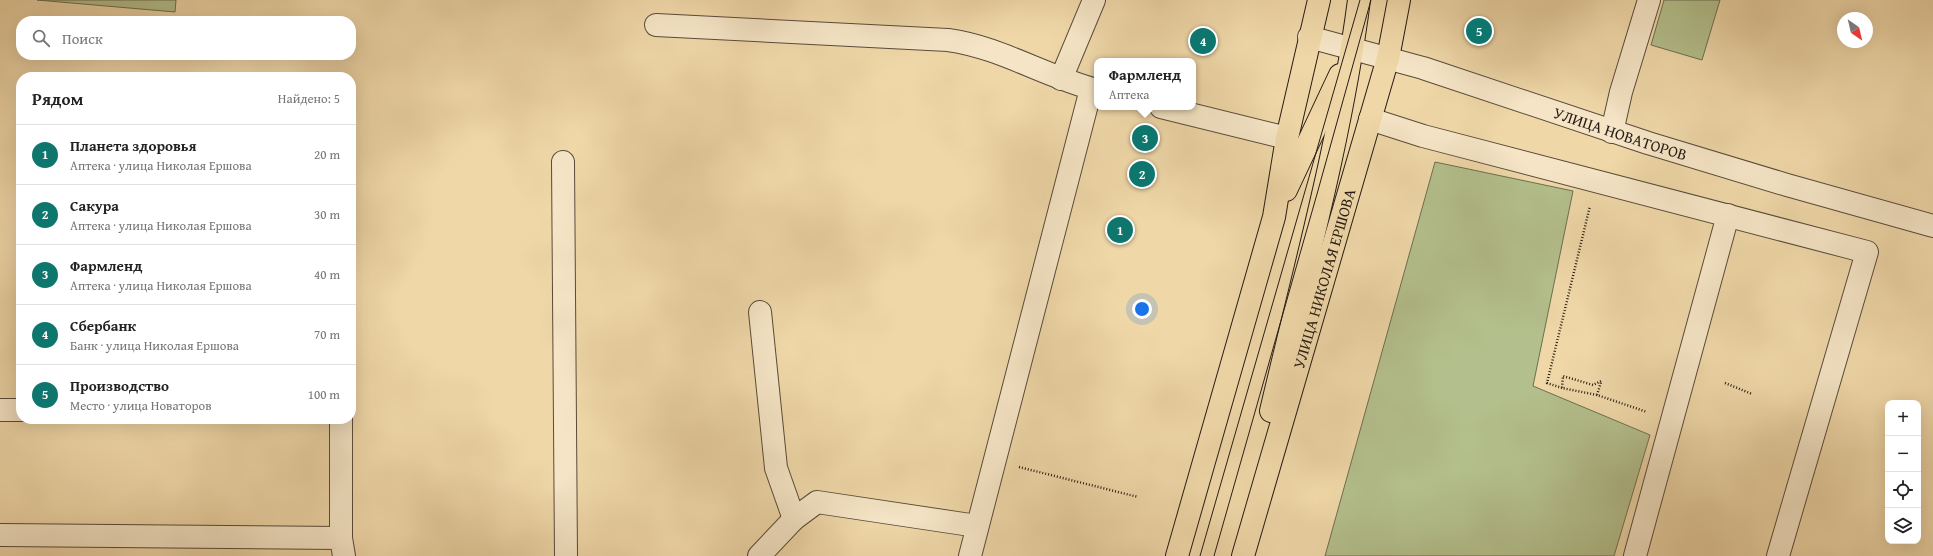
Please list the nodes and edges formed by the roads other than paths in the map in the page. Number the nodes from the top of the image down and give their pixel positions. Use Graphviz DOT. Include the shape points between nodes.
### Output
graph roads {
  1 [pos="1094,0"];
  2 [pos="1320,0"];
  3 [pos="1359,0"];
  4 [pos="1372,0"];
  5 [pos="1399,0"];
  6 [pos="1649,0"];
  7 [pos="656,25"];
  8 [pos="1309,37"];
  9 [pos="1352,48"];
  10 [pos="1388,58"];
  11 [pos="1061,79"];
  12 [pos="1094,90"];
  13 [pos="1173,110"];
  14 [pos="1370,119"];
  15 [pos="1612,132"];
  16 [pos="1287,138"];
  17 [pos="563,162"];
  18 [pos="1728,215"];
  19 [pos="1274,217"];
  20 [pos="1933,226"];
  21 [pos="760,312"];
  22 [pos="0,410"];
  23 [pos="16,410"];
  24 [pos="341,424"];
  25 [pos="794,519"];
  26 [pos="978,526"];
  27 [pos="0,535"];
  28 [pos="342,547"];
  29 [pos="566,556"];
  30 [pos="759,556"];
  31 [pos="970,556"];
  32 [pos="1176,556"];
  33 [pos="1236,556"];
  34 [pos="1243,556"];
  35 [pos="1635,556"];
  36 [pos="1778,556"];
  1 -- 11 [label="street"];
  2 -- 8 [label="main road"];
  3 -- 9 [label="main road"];
  4 -- 9 [label="main road"];
  5 -- 10 [label="main road, УЛИЦА НИКОЛАЯ ЕРШОВА"];
  6 -- 15 [label="street" via="1621,92"];
  7 -- 11 [label="street" via="948,40 980,46"];
  8 -- 9 [label="street, УЛИЦА НОВАТОРОВ"];
  8 -- 16 [label="main road"];
  9 -- 10 [label="street, УЛИЦА НОВАТОРОВ"];
  9 -- 19 [label="main road"];
  9 -- 33 [label="main road" via="1327,174"];
  10 -- 14 [label="main road, УЛИЦА НИКОЛАЯ ЕРШОВА"];
  10 -- 15 [label="street, УЛИЦА НОВАТОРОВ"];
  11 -- 12 [label="street"];
  12 -- 26 [label="street"];
  13 -- 16 [label="street"];
  14 -- 18 [label="street" via="1423,136"];
  14 -- 34 [label="main road, УЛИЦА НИКОЛАЯ ЕРШОВА"];
  15 -- 20 [label="street, УЛИЦА НОВАТОРОВ"];
  16 -- 19 [label="main road"];
  17 -- 29 [label="street"];
  18 -- 35 [label="street"];
  18 -- 36 [label="street" via="1867,252"];
  19 -- 32 [label="main road"];
  21 -- 25 [label="street" via="776,468"];
  22 -- 23 [label="street"];
  24 -- 28 [label="street"];
  25 -- 26 [label="street" via="817,502"];
  25 -- 30 [label="street"];
  26 -- 31 [label="street"];
  27 -- 28 [label="street"];
}
